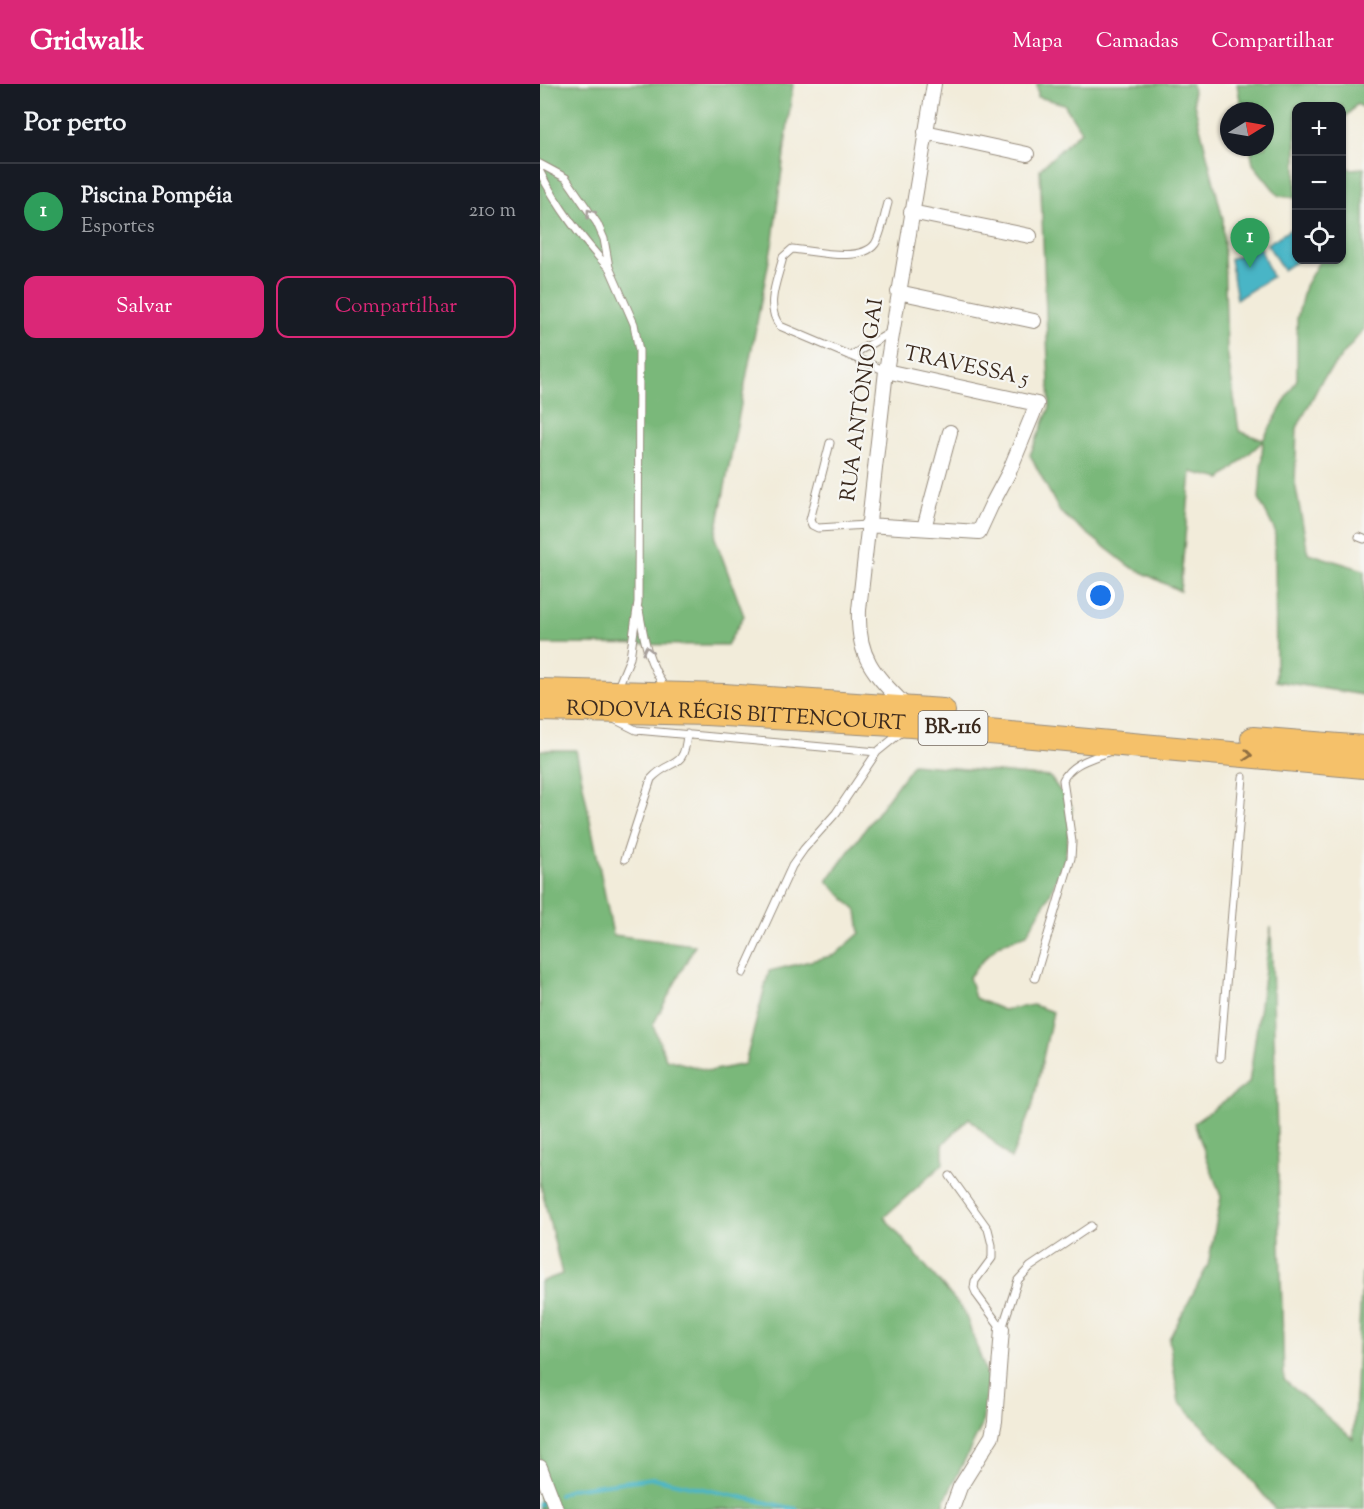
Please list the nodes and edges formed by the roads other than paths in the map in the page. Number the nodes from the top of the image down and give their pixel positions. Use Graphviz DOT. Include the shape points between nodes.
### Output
graph roads {
  1 [pos="934,84"];
  2 [pos="925,132"];
  3 [pos="1027,154"];
  4 [pos="540,164"];
  5 [pos="540,172"];
  6 [pos="888,203"];
  7 [pos="911,212"];
  8 [pos="1030,236"];
  9 [pos="609,267"];
  10 [pos="898,292"];
  11 [pos="1034,321"];
  12 [pos="892,332"];
  13 [pos="852,356"];
  14 [pos="886,371"];
  15 [pos="950,432"];
  16 [pos="830,443"];
  17 [pos="867,525"];
  18 [pos="924,528"];
  19 [pos="638,602"];
  20 [pos="540,691"];
  21 [pos="615,692"];
  22 [pos="668,694"];
  23 [pos="540,709"];
  24 [pos="595,709"];
  25 [pos="910,716"];
  26 [pos="687,734"];
  27 [pos="1364,748"];
  28 [pos="877,752"];
  29 [pos="1108,752"];
  30 [pos="1364,766"];
  31 [pos="1244,777"];
  32 [pos="625,859"];
  33 [pos="743,973"];
  34 [pos="1035,978"];
  35 [pos="1220,1058"];
  36 [pos="950,1176"];
  37 [pos="1091,1226"];
  38 [pos="1002,1329"];
  39 [pos="540,1467"];
  40 [pos="556,1509"];
  41 [pos="952,1509"];
  1 -- 2 [label="street, RUA ANTÔNIO GAI"];
  2 -- 3 [label="street"];
  2 -- 7 [label="street, RUA ANTÔNIO GAI"];
  9 -- 4 [label="lane, one-way" via="597,223 566,178"];
  5 -- 9 [label="lane"];
  6 -- 13 [label="lane" via="876,243 867,251 855,255 792,249 787,252 771,306 780,326"];
  7 -- 8 [label="street"];
  7 -- 10 [label="street, RUA ANTÔNIO GAI"];
  9 -- 19 [label="lane" via="634,324 639,351"];
  10 -- 11 [label="street"];
  10 -- 12 [label="street, RUA ANTÔNIO GAI"];
  12 -- 13 [label="lane"];
  12 -- 14 [label="street, RUA ANTÔNIO GAI"];
  13 -- 14 [label="lane"];
  14 -- 17 [label="street, RUA ANTÔNIO GAI"];
  14 -- 18 [label="street, TRAVESSA 5" via="1037,404 979,532"];
  15 -- 18 [label="street"];
  16 -- 17 [label="lane" via="810,520 812,525"];
  17 -- 18 [label="street"];
  17 -- 25 [label="street, RUA ANTÔNIO GAI" via="860,642 873,669"];
  19 -- 21 [label="lane" via="630,658"];
  22 -- 19 [label="lane, one-way" via="646,650"];
  20 -- 21 [label="highway, RODOVIA RÉGIS BITTENCOURT / BR-116"];
  21 -- 22 [label="highway, RODOVIA RÉGIS BITTENCOURT / BR-116"];
  22 -- 25 [label="highway, RODOVIA RÉGIS BITTENCOURT / BR-116"];
  23 -- 24 [label="highway, RODOVIA RÉGIS BITTENCOURT / BR-116"];
  24 -- 25 [label="highway, RODOVIA RÉGIS BITTENCOURT / BR-116"];
  24 -- 26 [label="lane" via="636,730"];
  25 -- 27 [label="highway, RODOVIA RÉGIS BITTENCOURT / BR-116"];
  25 -- 28 [label="lane"];
  25 -- 30 [label="highway, RODOVIA RÉGIS BITTENCOURT / BR-116, one-way"];
  26 -- 28 [label="lane"];
  26 -- 32 [label="lane" via="682,758 651,779"];
  28 -- 33 [label="lane" via="836,813 792,866"];
  29 -- 34 [label="lane" via="1076,765 1063,780 1071,858"];
  31 -- 35 [label="lane"];
  36 -- 38 [label="lane" via="988,1230 992,1258 974,1288"];
  37 -- 38 [label="lane" via="1029,1267 1018,1280"];
  38 -- 41 [label="street" via="992,1436 960,1487"];
  39 -- 40 [label="street"];
}
